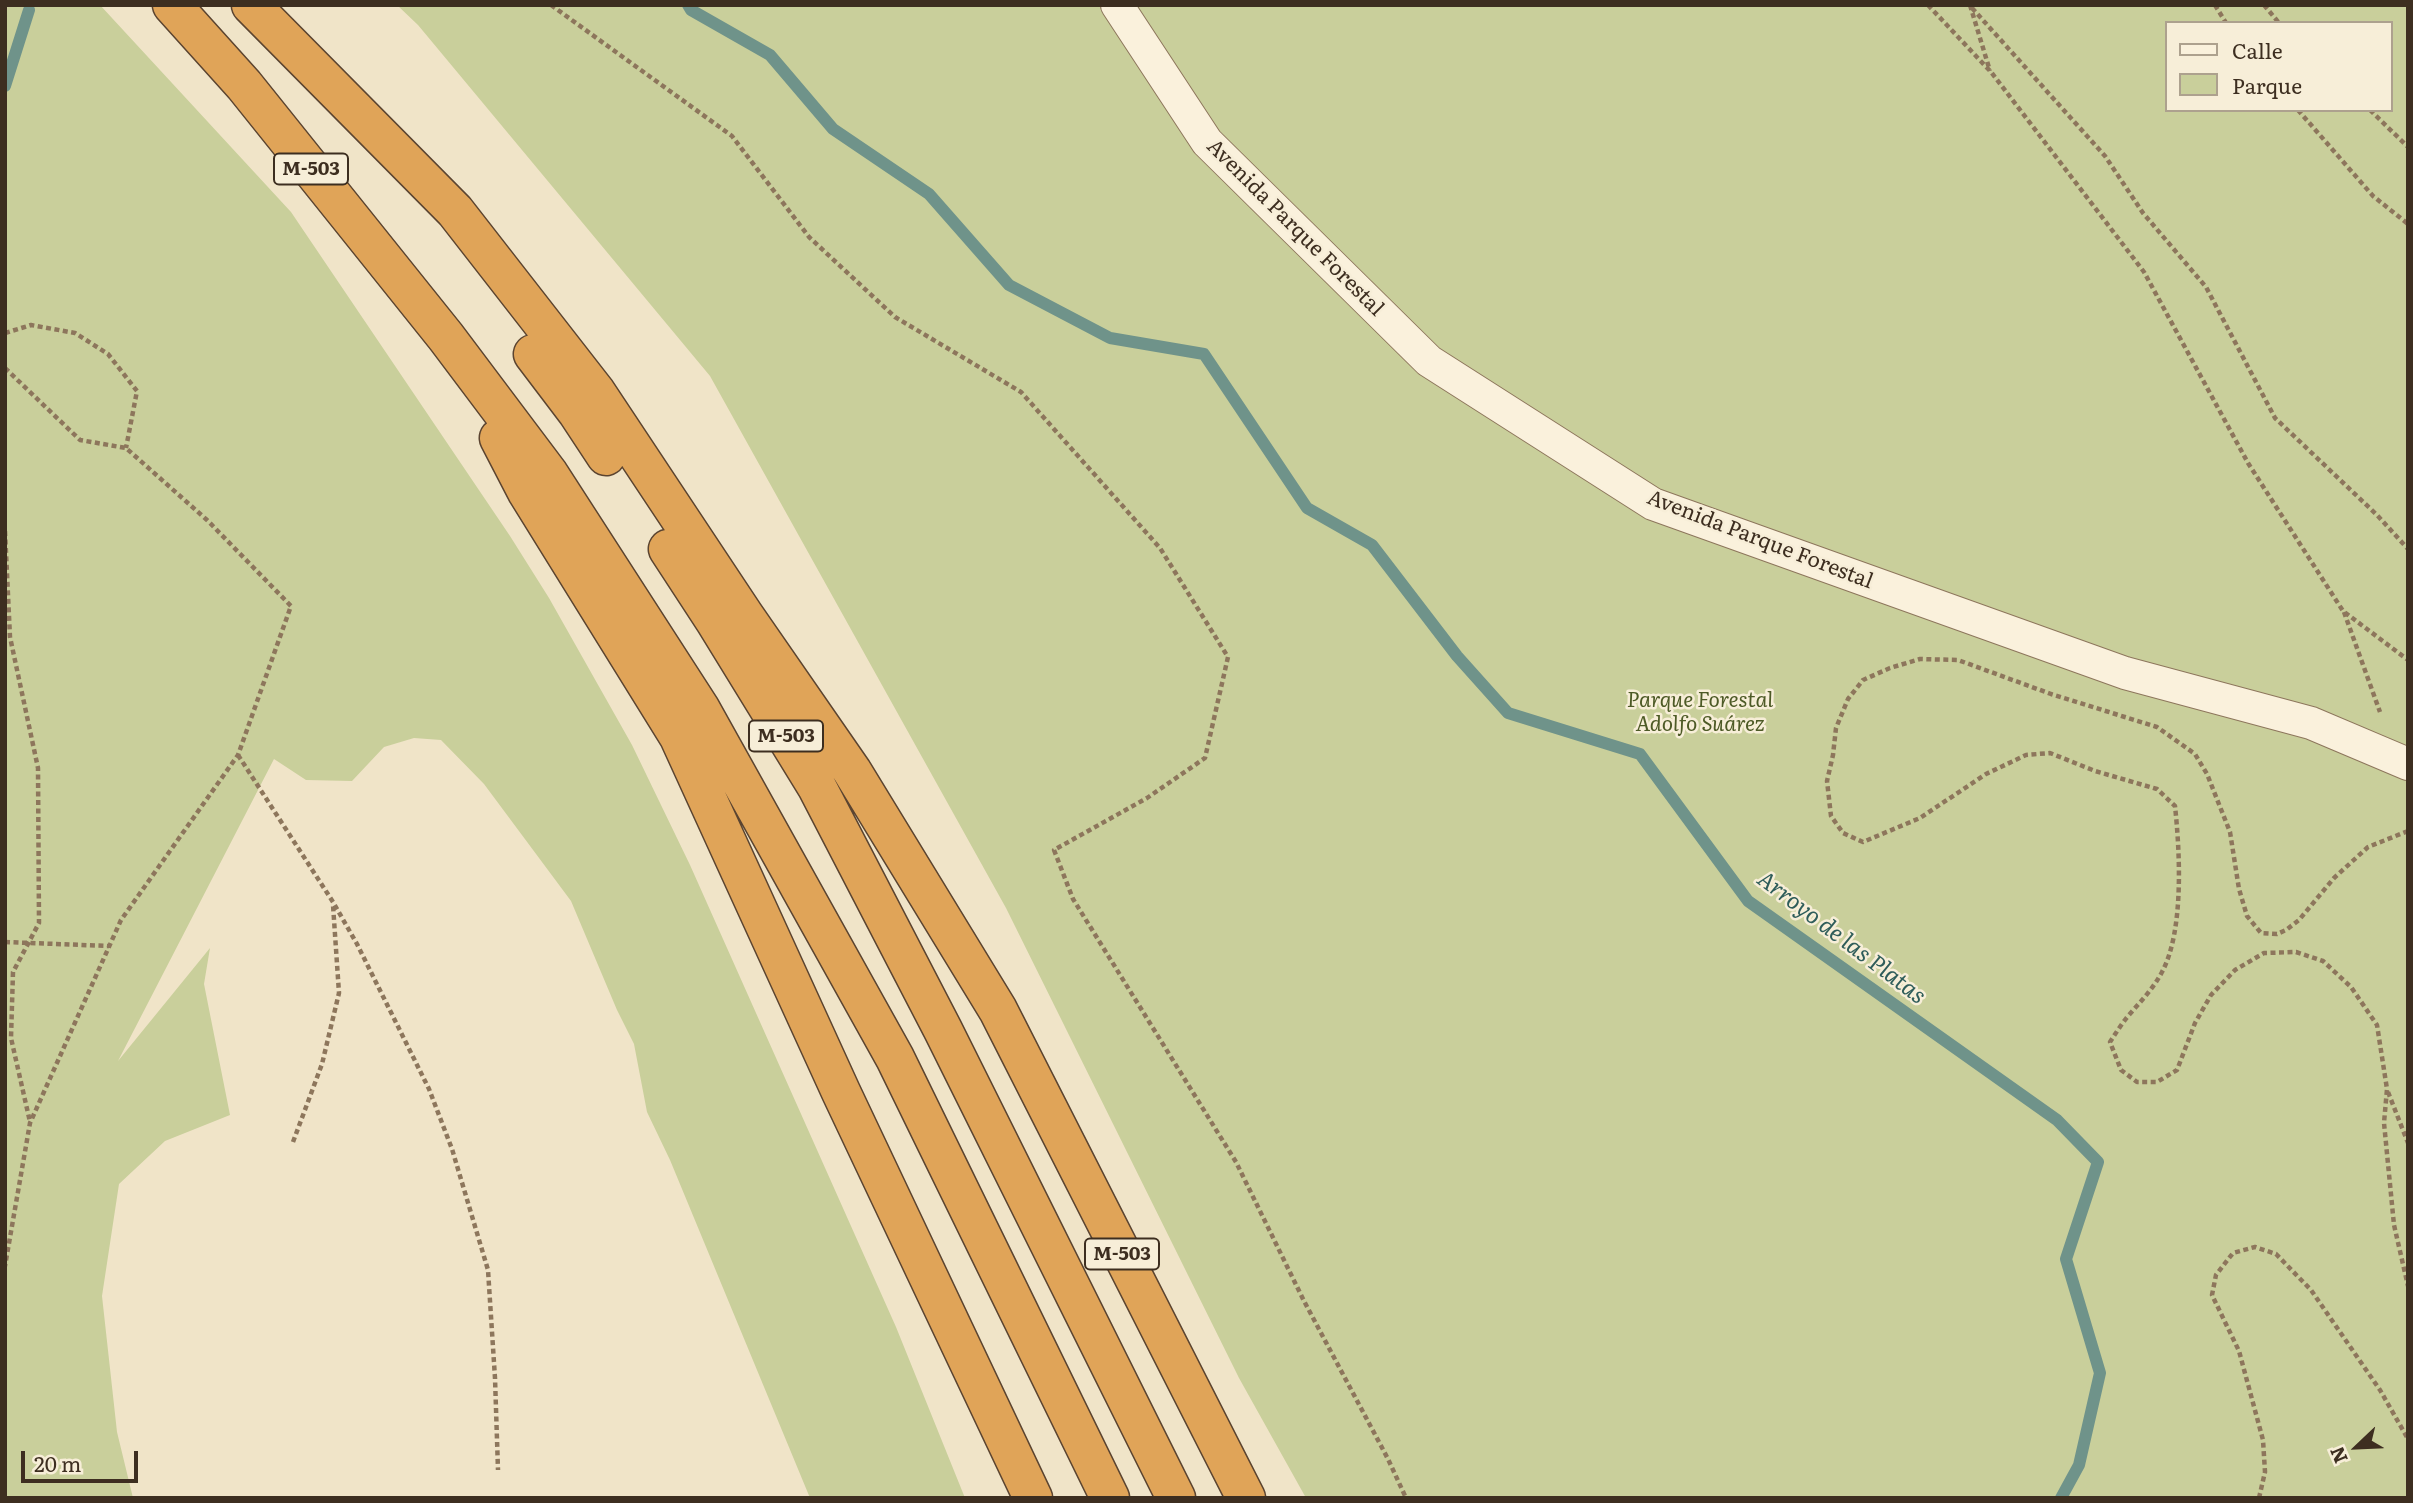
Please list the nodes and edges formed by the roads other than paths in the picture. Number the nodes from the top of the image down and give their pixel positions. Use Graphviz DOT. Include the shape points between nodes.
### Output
graph roads {
  1 [pos="172,5"];
  2 [pos="251,5"];
  3 [pos="1117,5"];
  4 [pos="286,42"];
  5 [pos="446,337"];
  6 [pos="2402,762"];
  7 [pos="1033,1498"];
  8 [pos="1110,1498"];
  9 [pos="1176,1498"];
  10 [pos="1246,1498"];
  1 -- 5 [label="highway, M-503" via="244,85"];
  2 -- 4 [label="highway, M-503"];
  3 -- 6 [label="street, Avenida Parque Forestal" via="1207,142 1429,361 1653,504 2125,673 2311,723"];
  4 -- 9 [label="highway, M-503" via="435,224 577,412 817,787"];
  4 -- 10 [label="highway, M-503" via="455,211 563,349 852,771 998,1010"];
  5 -- 7 [label="highway, M-503" via="527,492 679,737"];
  5 -- 8 [label="highway, M-503" via="549,474 700,708 895,1058"];
}
